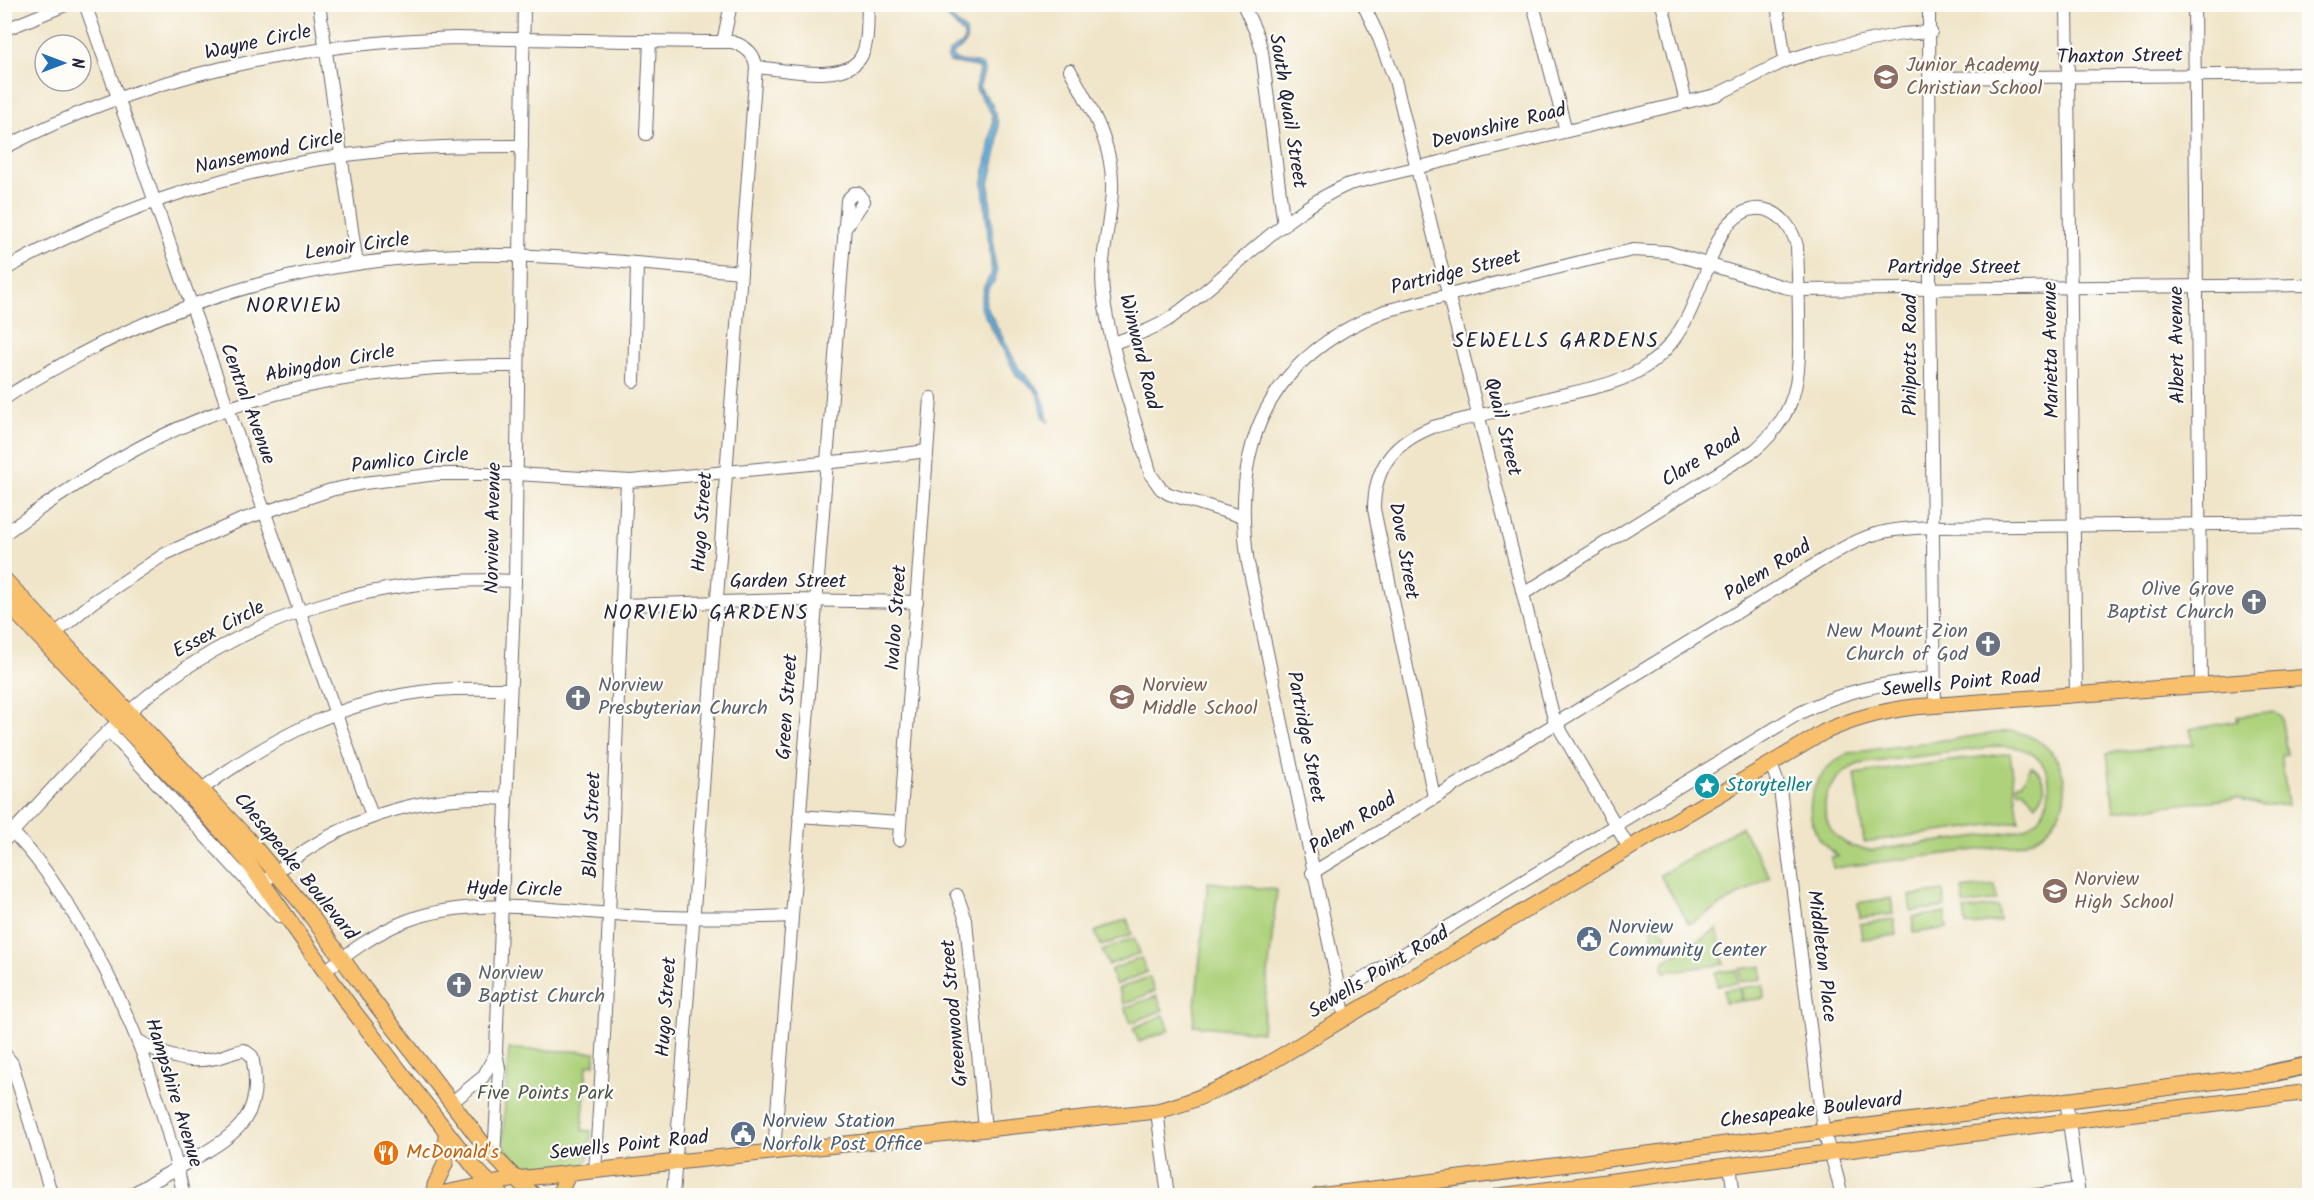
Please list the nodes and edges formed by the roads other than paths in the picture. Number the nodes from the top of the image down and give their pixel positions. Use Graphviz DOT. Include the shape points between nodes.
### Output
graph roads {
  1 [pos="68,4"];
  2 [pos="85,4"];
  3 [pos="319,4"];
  4 [pos="524,4"];
  5 [pos="731,4"];
  6 [pos="868,4"];
  7 [pos="1243,4"];
  8 [pos="1363,4"];
  9 [pos="1533,4"];
  10 [pos="1662,4"];
  11 [pos="1777,4"];
  12 [pos="1929,4"];
  13 [pos="2067,4"];
  14 [pos="2194,4"];
  15 [pos="4,30"];
  16 [pos="1931,32"];
  17 [pos="524,39"];
  18 [pos="650,41"];
  19 [pos="723,42"];
  20 [pos="325,49"];
  21 [pos="1785,61"];
  22 [pos="756,67"];
  23 [pos="1070,70"];
  24 [pos="2310,74"];
  25 [pos="2195,75"];
  26 [pos="2068,77"];
  27 [pos="1931,78"];
  28 [pos="119,100"];
  29 [pos="1686,102"];
  30 [pos="1566,131"];
  31 [pos="646,134"];
  32 [pos="522,146"];
  33 [pos="4,148"];
  34 [pos="340,156"];
  35 [pos="1417,167"];
  36 [pos="155,202"];
  37 [pos="1284,226"];
  38 [pos="844,230"];
  39 [pos="520,255"];
  40 [pos="357,264"];
  41 [pos="637,264"];
  42 [pos="1709,264"];
  43 [pos="4,270"];
  44 [pos="741,272"];
  45 [pos="2310,285"];
  46 [pos="2197,286"];
  47 [pos="2070,287"];
  48 [pos="1930,289"];
  49 [pos="1799,290"];
  50 [pos="1448,295"];
  51 [pos="191,305"];
  52 [pos="1114,343"];
  53 [pos="518,366"];
  54 [pos="634,381"];
  55 [pos="931,398"];
  56 [pos="4,399"];
  57 [pos="229,409"];
  58 [pos="1479,415"];
  59 [pos="927,451"];
  60 [pos="825,463"];
  61 [pos="517,474"];
  62 [pos="726,474"];
  63 [pos="627,481"];
  64 [pos="266,511"];
  65 [pos="1243,517"];
  66 [pos="2310,523"];
  67 [pos="2200,524"];
  68 [pos="2073,525"];
  69 [pos="1933,526"];
  70 [pos="4,534"];
  71 [pos="4,579"];
  72 [pos="515,581"];
  73 [pos="1523,594"];
  74 [pos="4,600"];
  75 [pos="816,601"];
  76 [pos="718,602"];
  77 [pos="917,602"];
  78 [pos="622,605"];
  79 [pos="300,612"];
  80 [pos="50,638"];
  81 [pos="2310,677"];
  82 [pos="1934,678"];
  83 [pos="2202,685"];
  84 [pos="510,689"];
  85 [pos="2076,696"];
  86 [pos="1935,705"];
  87 [pos="336,713"];
  88 [pos="120,721"];
  89 [pos="1556,723"];
  90 [pos="1771,764"];
  91 [pos="197,793"];
  92 [pos="1434,797"];
  93 [pos="506,799"];
  94 [pos="372,816"];
  95 [pos="800,816"];
  96 [pos="899,823"];
  97 [pos="1616,825"];
  98 [pos="7,832"];
  99 [pos="899,840"];
  100 [pos="1629,848"];
  101 [pos="276,872"];
  102 [pos="1312,873"];
  103 [pos="264,882"];
  104 [pos="957,895"];
  105 [pos="501,907"];
  106 [pos="609,914"];
  107 [pos="792,916"];
  108 [pos="693,919"];
  109 [pos="308,947"];
  110 [pos="342,958"];
  111 [pos="324,971"];
  112 [pos="1338,994"];
  113 [pos="1345,1018"];
  114 [pos="139,1041"];
  115 [pos="496,1052"];
  116 [pos="4,1053"];
  117 [pos="2310,1065"];
  118 [pos="2310,1070"];
  119 [pos="2263,1075"];
  120 [pos="2310,1092"];
  121 [pos="2066,1099"];
  122 [pos="451,1103"];
  123 [pos="1157,1111"];
  124 [pos="2069,1121"];
  125 [pos="985,1130"];
  126 [pos="1823,1131"];
  127 [pos="446,1133"];
  128 [pos="774,1152"];
  129 [pos="1830,1153"];
  130 [pos="494,1158"];
  131 [pos="676,1162"];
  132 [pos="1730,1165"];
  133 [pos="177,1168"];
  134 [pos="595,1171"];
  135 [pos="569,1173"];
  136 [pos="516,1179"];
  137 [pos="1621,1180"];
  138 [pos="497,1192"];
  139 [pos="1559,1192"];
  140 [pos="2078,1192"];
  141 [pos="432,1195"];
  142 [pos="52,1196"];
  143 [pos="129,1196"];
  144 [pos="184,1196"];
  145 [pos="524,1196"];
  146 [pos="535,1196"];
  147 [pos="558,1196"];
  148 [pos="673,1196"];
  149 [pos="1168,1196"];
  150 [pos="1318,1196"];
  151 [pos="1499,1196"];
  152 [pos="1623,1196"];
  153 [pos="1734,1196"];
  154 [pos="1841,1196"];
  155 [pos="2030,1196"];
  1 -- 15 [label="street"];
  2 -- 28 [label="street, Central Avenue"];
  3 -- 20 [label="street"];
  4 -- 17 [label="street, Norview Avenue"];
  5 -- 19 [label="street"];
  6 -- 22 [label="street" via="865,45 860,60 846,70 838,73"];
  7 -- 37 [label="street, South Quail Street" via="1262,52"];
  8 -- 35 [label="street, Quail Street" via="1395,80"];
  9 -- 30 [label="street"];
  10 -- 29 [label="street"];
  11 -- 21 [label="street"];
  12 -- 16 [label="street, Philpotts Road"];
  13 -- 26 [label="street, Marietta Avenue"];
  14 -- 25 [label="street, Albert Avenue"];
  16 -- 21 [label="street, Devonshire Road" via="1875,39"];
  16 -- 27 [label="street, Philpotts Road"];
  17 -- 18 [label="street, Wayne Circle"];
  17 -- 20 [label="street, Wayne Circle" via="408,40"];
  17 -- 32 [label="street, Norview Avenue"];
  18 -- 19 [label="street, Wayne Circle"];
  18 -- 31 [label="street"];
  19 -- 22 [label="street, Wayne Circle" via="744,47 753,56"];
  20 -- 28 [label="street, Wayne Circle" via="241,65"];
  20 -- 34 [label="street"];
  21 -- 29 [label="street, Devonshire Road" via="1730,89"];
  22 -- 44 [label="street, Hugo Street"];
  23 -- 52 [label="street, Winward Road" via="1098,123 1110,160 1112,191 1102,273"];
  24 -- 25 [label="street, Thaxton Street"];
  25 -- 26 [label="street, Thaxton Street"];
  25 -- 46 [label="street, Albert Avenue"];
  26 -- 27 [label="street, Thaxton Street"];
  26 -- 47 [label="street, Marietta Avenue"];
  27 -- 48 [label="street, Philpotts Road"];
  28 -- 33 [label="street, Wayne Circle"];
  28 -- 36 [label="street, Central Avenue"];
  29 -- 30 [label="street, Devonshire Road"];
  30 -- 35 [label="street, Devonshire Road"];
  32 -- 34 [label="street, Nansemond Circle" via="406,148"];
  32 -- 39 [label="street, Norview Avenue"];
  34 -- 36 [label="street, Nansemond Circle" via="238,176"];
  34 -- 40 [label="street"];
  35 -- 37 [label="street, Devonshire Road" via="1349,184"];
  35 -- 50 [label="street, Quail Street"];
  36 -- 43 [label="street, Nansemond Circle" via="90,227"];
  36 -- 51 [label="street, Central Avenue"];
  37 -- 52 [label="street, Devonshire Road" via="1168,320"];
  38 -- 60 [label="street, Green Street"];
  39 -- 40 [label="street, Lenoir Circle" via="461,255"];
  39 -- 41 [label="street, Lenoir Circle"];
  39 -- 53 [label="street, Norview Avenue"];
  40 -- 51 [label="street, Lenoir Circle" via="266,282"];
  41 -- 44 [label="street, Lenoir Circle"];
  41 -- 54 [label="street"];
  42 -- 49 [label="street, Partridge Street"];
  42 -- 49 [label="street, Clare Road" via="1729,224 1745,212 1764,210 1783,218 1794,235"];
  42 -- 50 [label="street, Partridge Street" via="1667,252 1634,250"];
  42 -- 58 [label="street, Dove Street" via="1681,329 1648,365 1618,381"];
  44 -- 62 [label="street, Hugo Street"];
  45 -- 46 [label="street, Partridge Street"];
  46 -- 47 [label="street, Partridge Street"];
  46 -- 67 [label="street, Albert Avenue"];
  47 -- 48 [label="street, Partridge Street"];
  47 -- 68 [label="street, Marietta Avenue"];
  48 -- 49 [label="street, Partridge Street"];
  48 -- 69 [label="street, Philpotts Road"];
  49 -- 73 [label="street, Clare Road" via="1798,381 1788,410 1771,436 1755,450"];
  50 -- 58 [label="street, Quail Street"];
  50 -- 65 [label="street, Partridge Street" via="1361,320 1321,345 1295,370 1276,393 1257,431 1246,474"];
  51 -- 56 [label="street, Lenoir Circle" via="108,340"];
  51 -- 57 [label="street, Central Avenue"];
  52 -- 65 [label="street, Winward Road" via="1154,480 1169,494"];
  53 -- 57 [label="street, Abingdon Circle" via="439,366 355,376 272,394"];
  53 -- 61 [label="street, Norview Avenue"];
  55 -- 59 [label="street, Ivaloo Street"];
  57 -- 64 [label="street, Central Avenue"];
  57 -- 70 [label="street, Abingdon Circle" via="134,451 84,479"];
  58 -- 73 [label="street, Quail Street"];
  58 -- 92 [label="street, Dove Street" via="1407,439 1382,467 1374,496 1385,569"];
  59 -- 60 [label="street, Pamlico Circle"];
  59 -- 77 [label="street, Ivaloo Street"];
  60 -- 62 [label="street, Pamlico Circle"];
  60 -- 75 [label="street, Green Street"];
  61 -- 63 [label="street, Pamlico Circle"];
  61 -- 64 [label="street, Pamlico Circle" via="437,474 393,479 331,490"];
  61 -- 72 [label="street, Norview Avenue"];
  62 -- 63 [label="street, Pamlico Circle"];
  62 -- 76 [label="street, Hugo Street"];
  63 -- 78 [label="street, Bland Street"];
  64 -- 79 [label="street, Central Avenue"];
  64 -- 80 [label="street, Pamlico Circle" via="165,555 93,602"];
  65 -- 102 [label="street, Partridge Street" via="1248,563"];
  66 -- 67 [label="street, Palem Road"];
  67 -- 68 [label="street, Palem Road"];
  67 -- 83 [label="street, Albert Avenue"];
  68 -- 69 [label="street, Palem Road"];
  68 -- 85 [label="street, Marietta Avenue"];
  69 -- 82 [label="street, Philpotts Road"];
  69 -- 89 [label="street, Palem Road" via="1880,531 1849,544"];
  71 -- 80 [label="main road, Chesapeake Boulevard"];
  72 -- 79 [label="street, Essex Circle" via="413,584 360,594"];
  72 -- 84 [label="street, Norview Avenue"];
  73 -- 89 [label="street, Quail Street"];
  74 -- 80 [label="main road, Chesapeake Boulevard"];
  75 -- 76 [label="street, Garden Street"];
  75 -- 77 [label="street, Garden Street"];
  75 -- 95 [label="street, Green Street"];
  76 -- 78 [label="street, Garden Street"];
  76 -- 108 [label="street, Hugo Street"];
  77 -- 96 [label="street, Ivaloo Street"];
  78 -- 106 [label="street, Bland Street"];
  79 -- 87 [label="street, Central Avenue"];
  79 -- 88 [label="street, Essex Circle" via="217,649 164,684"];
  80 -- 88 [label="main road, Chesapeake Boulevard"];
  81 -- 83 [label="main road, Sewells Point Road"];
  82 -- 86 [label="street, Philpotts Road"];
  82 -- 97 [label="street, Sewells Point Road" via="1867,687 1818,704"];
  83 -- 85 [label="main road, Sewells Point Road"];
  84 -- 87 [label="street" via="435,691 375,701"];
  84 -- 93 [label="street, Norview Avenue"];
  85 -- 86 [label="main road, Sewells Point Road"];
  86 -- 90 [label="main road, Sewells Point Road" via="1887,710 1848,720"];
  87 -- 91 [label="street" via="253,752"];
  87 -- 94 [label="street, Central Avenue"];
  88 -- 91 [label="main road, Chesapeake Boulevard"];
  88 -- 98 [label="street, Essex Circle"];
  88 -- 109 [label="street"];
  89 -- 92 [label="street, Palem Road"];
  89 -- 97 [label="street, Quail Street"];
  90 -- 100 [label="main road, Sewells Point Road"];
  90 -- 126 [label="street, Middleton Place" via="1780,789"];
  91 -- 101 [label="main road, Chesapeake Boulevard"];
  91 -- 103 [label="main road, Chesapeake Boulevard"];
  92 -- 102 [label="street, Palem Road"];
  93 -- 94 [label="street" via="434,801"];
  93 -- 105 [label="street, Norview Avenue"];
  94 -- 101 [label="street" via="307,849"];
  95 -- 96 [label="street"];
  95 -- 107 [label="street, Green Street"];
  96 -- 99 [label="street, Ivaloo Street"];
  97 -- 100 [label="street, Quail Street"];
  97 -- 112 [label="street, Sewells Point Road"];
  98 -- 114 [label="street, Hampshire Avenue" via="52,881 76,918 106,967"];
  100 -- 113 [label="main road, Sewells Point Road"];
  101 -- 103 [label="street"];
  101 -- 110 [label="main road, Chesapeake Boulevard"];
  102 -- 112 [label="street, Partridge Street"];
  103 -- 109 [label="main road, Chesapeake Boulevard"];
  104 -- 125 [label="street, Greenwood Street" via="966,920"];
  105 -- 106 [label="street, Hyde Circle"];
  105 -- 110 [label="street, Hyde Circle" via="459,908 407,921 368,939"];
  105 -- 115 [label="street, Norview Avenue"];
  106 -- 108 [label="street, Hyde Circle"];
  106 -- 134 [label="street, Bland Street"];
  107 -- 108 [label="street, Hyde Circle"];
  107 -- 128 [label="street, Green Street"];
  108 -- 131 [label="street, Hugo Street"];
  109 -- 111 [label="main road, Chesapeake Boulevard"];
  110 -- 111 [label="street, Hyde Circle"];
  110 -- 122 [label="main road, Chesapeake Boulevard"];
  111 -- 127 [label="main road, Chesapeake Boulevard"];
  112 -- 113 [label="street, Partridge Street"];
  113 -- 123 [label="main road, Sewells Point Road" via="1228,1086"];
  114 -- 133 [label="street, Hampshire Avenue"];
  114 -- 133 [label="street" via="189,1060 215,1059 240,1050 252,1056 255,1082 247,1117 227,1140"];
  115 -- 122 [label="street, Norview Avenue" via="483,1077"];
  115 -- 130 [label="street, Norview Avenue" via="499,1068"];
  116 -- 142 [label="street" via="12,1063"];
  117 -- 119 [label="highway"];
  118 -- 119 [label="main road, Chesapeake Boulevard"];
  119 -- 121 [label="main road, Chesapeake Boulevard"];
  120 -- 124 [label="main road"];
  121 -- 124 [label="street"];
  121 -- 126 [label="main road, Chesapeake Boulevard"];
  122 -- 130 [label="main road, Chesapeake Boulevard"];
  123 -- 125 [label="main road, Sewells Point Road"];
  123 -- 149 [label="street"];
  124 -- 129 [label="main road"];
  124 -- 140 [label="street"];
  125 -- 128 [label="main road, Sewells Point Road"];
  126 -- 129 [label="street, Middleton Place"];
  126 -- 150 [label="main road, Chesapeake Boulevard"];
  127 -- 138 [label="main road, Chesapeake Boulevard"];
  127 -- 141 [label="main road" via="446,1164"];
  128 -- 131 [label="main road, Sewells Point Road"];
  129 -- 132 [label="main road"];
  129 -- 154 [label="street, Middleton Place"];
  130 -- 136 [label="main road, Chesapeake Boulevard"];
  131 -- 134 [label="main road, Sewells Point Road"];
  131 -- 148 [label="street, Hugo Street"];
  132 -- 137 [label="main road"];
  132 -- 153 [label="street"];
  133 -- 143 [label="street"];
  133 -- 144 [label="street, Hampshire Avenue"];
  134 -- 135 [label="main road, Sewells Point Road"];
  135 -- 136 [label="main road, Sewells Point Road"];
  135 -- 147 [label="main road"];
  136 -- 138 [label="main road, Sewells Point Road"];
  136 -- 145 [label="main road"];
  136 -- 146 [label="main road, Chesapeake Boulevard"];
  137 -- 139 [label="main road"];
  137 -- 152 [label="street"];
  138 -- 141 [label="main road, Sewells Point Road"];
  139 -- 151 [label="main road"];
  140 -- 155 [label="street"];
}
